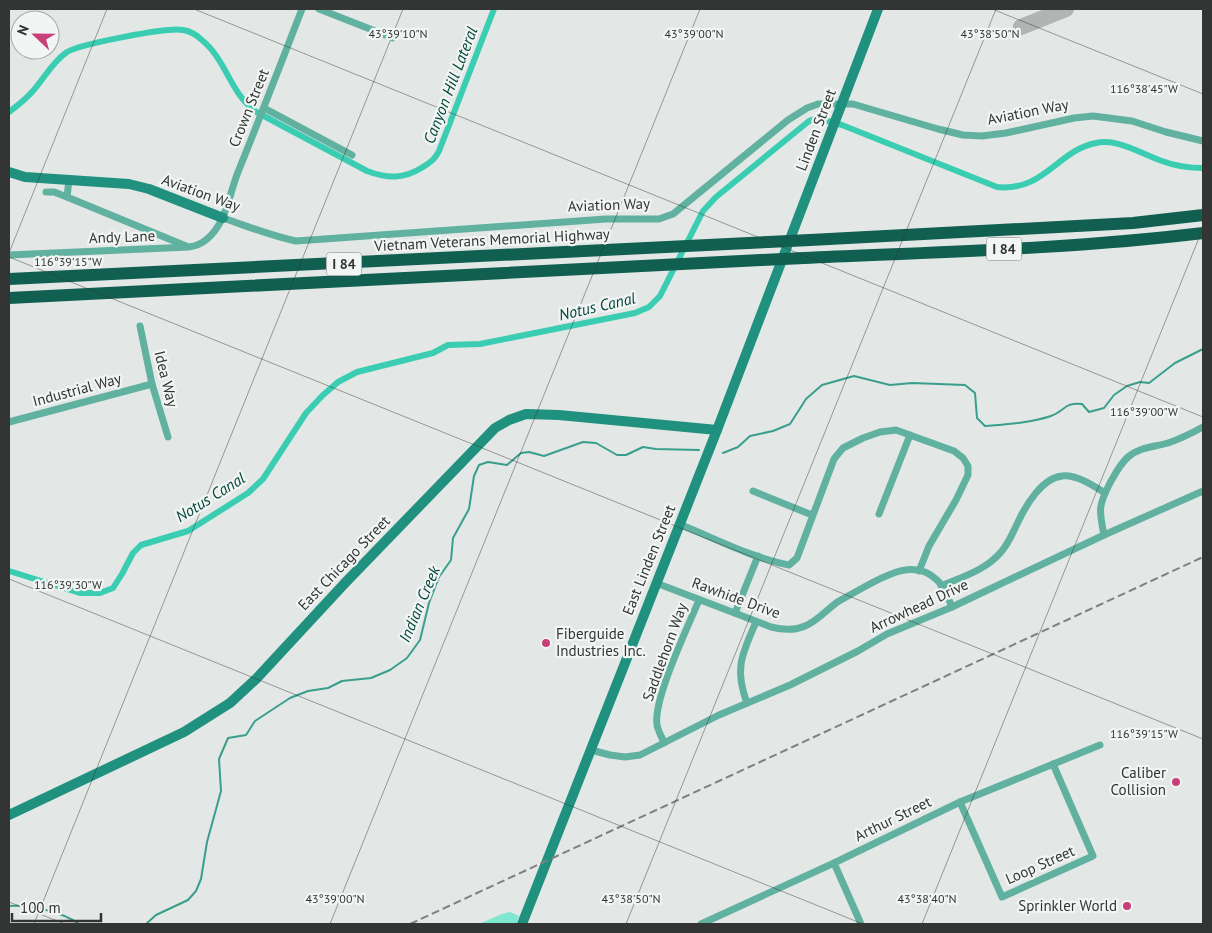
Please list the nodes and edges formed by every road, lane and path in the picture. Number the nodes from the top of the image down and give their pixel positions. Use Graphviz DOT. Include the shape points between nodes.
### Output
graph roads {
  1 [pos="302,9"];
  2 [pos="319,9"];
  3 [pos="878,9"];
  4 [pos="392,38"];
  5 [pos="842,103"];
  6 [pos="264,108"];
  7 [pos="1203,141"];
  8 [pos="352,155"];
  9 [pos="9,172"];
  10 [pos="69,180"];
  11 [pos="46,192"];
  12 [pos="67,197"];
  13 [pos="1203,215"];
  14 [pos="222,218"];
  15 [pos="1203,233"];
  16 [pos="189,247"];
  17 [pos="9,255"];
  18 [pos="782,261"];
  19 [pos="9,279"];
  20 [pos="9,298"];
  21 [pos="140,326"];
  22 [pos="152,384"];
  23 [pos="9,422"];
  24 [pos="1203,427"];
  25 [pos="716,430"];
  26 [pos="910,435"];
  27 [pos="168,437"];
  28 [pos="753,491"];
  29 [pos="1203,491"];
  30 [pos="1105,492"];
  31 [pos="879,514"];
  32 [pos="812,515"];
  33 [pos="679,524"];
  34 [pos="1104,535"];
  35 [pos="758,556"];
  36 [pos="919,571"];
  37 [pos="656,583"];
  38 [pos="941,586"];
  39 [pos="699,600"];
  40 [pos="952,607"];
  41 [pos="735,613"];
  42 [pos="756,622"];
  43 [pos="747,703"];
  44 [pos="664,743"];
  45 [pos="1100,746"];
  46 [pos="591,750"];
  47 [pos="1053,764"];
  48 [pos="960,802"];
  49 [pos="9,815"];
  50 [pos="834,864"];
  51 [pos="522,924"];
  52 [pos="701,924"];
  53 [pos="861,924"];
  1 -- 6 [label="street, Crown Street"];
  2 -- 4 [label="street"];
  3 -- 5 [label="street, Linden Street"];
  5 -- 7 [label="street, Aviation Way" via="963,135 1006,133 1093,116 1132,121"];
  5 -- 14 [label="street, Aviation Way" via="818,104 798,113 673,214 659,218 296,240 276,237"];
  5 -- 18 [label="street, Linden Street"];
  6 -- 8 [label="street"];
  6 -- 14 [label="street, Crown Street"];
  9 -- 10 [label="street, Aviation Way" via="25,177"];
  10 -- 12 [label="street"];
  10 -- 14 [label="street, Aviation Way" via="129,184"];
  11 -- 12 [label="street"];
  12 -- 16 [label="street"];
  13 -- 19 [label="highway, Vietnam Veterans Memorial Highway / I 84, bridge" via="1133,223"];
  14 -- 16 [label="street, Andy Lane" via="212,235 197,246"];
  15 -- 20 [label="highway, I 84, bridge" via="1030,247"];
  16 -- 17 [label="street, Andy Lane"];
  18 -- 25 [label="street, East Linden Street"];
  21 -- 22 [label="street, Idea Way"];
  22 -- 23 [label="street, Industrial Way"];
  22 -- 27 [label="street, Idea Way"];
  24 -- 30 [label="street" via="1129,456"];
  25 -- 33 [label="street, East Linden Street"];
  25 -- 49 [label="street, East Chicago Street" via="559,415 526,414 509,420 495,428 230,703 184,732"];
  26 -- 31 [label="street"];
  26 -- 32 [label="street" via="896,430 880,432 843,448 834,459"];
  26 -- 36 [label="street" via="954,451 968,466 968,475"];
  28 -- 32 [label="street"];
  29 -- 34 [label="street, Arrowhead Drive"];
  30 -- 34 [label="street" via="1099,512"];
  30 -- 38 [label="street" via="1074,478 1063,476 1051,480 1028,503 1001,553 986,566"];
  32 -- 35 [label="street" via="796,558 789,565"];
  33 -- 35 [label="street"];
  33 -- 37 [label="street, East Linden Street"];
  34 -- 40 [label="street, Arrowhead Drive"];
  35 -- 41 [label="street"];
  36 -- 38 [label="street" via="928,573"];
  36 -- 42 [label="street, Rawhide Drive" via="901,570 888,575 839,601 807,626 795,630"];
  37 -- 39 [label="street, Rawhide Drive"];
  37 -- 46 [label="street, East Linden Street"];
  38 -- 40 [label="street"];
  39 -- 41 [label="street, Rawhide Drive"];
  39 -- 44 [label="street, Saddlehorn Way" via="657,710 657,726"];
  40 -- 43 [label="street, Arrowhead Drive" via="887,634"];
  41 -- 42 [label="street, Rawhide Drive"];
  42 -- 43 [label="street" via="739,670 740,686"];
  43 -- 44 [label="street, Arrowhead Drive"];
  44 -- 46 [label="street, Arrowhead Drive" via="640,755 625,757"];
  45 -- 47 [label="street, Arthur Street"];
  46 -- 51 [label="street, East Linden Street"];
  47 -- 48 [label="street, Arthur Street"];
  47 -- 48 [label="street, Loop Street" via="1093,856 1002,897"];
  48 -- 50 [label="street, Arthur Street"];
  50 -- 52 [label="street, Arthur Street"];
  50 -- 53 [label="street"];
}
